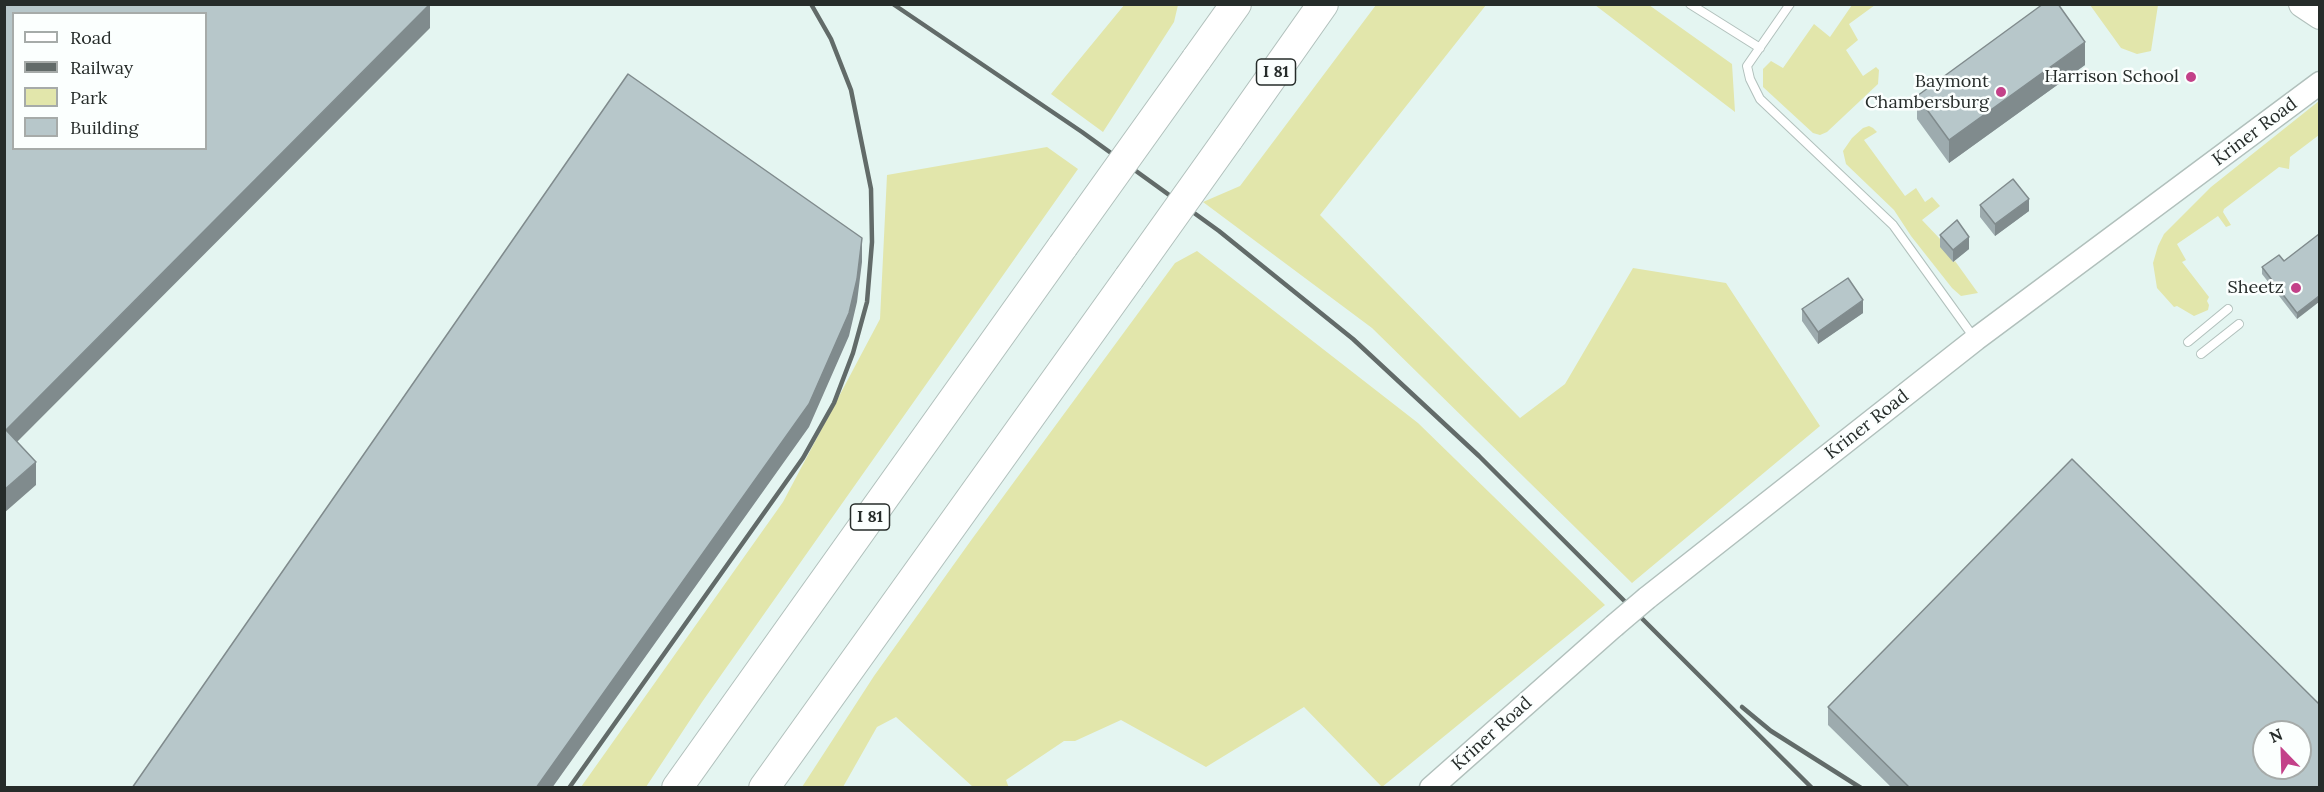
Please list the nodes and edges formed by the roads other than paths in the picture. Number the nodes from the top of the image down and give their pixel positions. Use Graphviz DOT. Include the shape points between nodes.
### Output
graph roads {
  1 [pos="1236,4"];
  2 [pos="1323,4"];
  3 [pos="1690,4"];
  4 [pos="1790,4"];
  5 [pos="2302,4"];
  6 [pos="2319,16"];
  7 [pos="1760,48"];
  8 [pos="2319,83"];
  9 [pos="2228,309"];
  10 [pos="2239,324"];
  11 [pos="1976,339"];
  12 [pos="2188,342"];
  13 [pos="2201,354"];
  14 [pos="677,788"];
  15 [pos="764,788"];
  16 [pos="1431,788"];
  1 -- 14 [label="highway, I 81, bridge"];
  2 -- 15 [label="highway, I 81, bridge"];
  3 -- 7 [label="lane"];
  4 -- 7 [label="lane"];
  5 -- 6 [label="main road"];
  7 -- 11 [label="lane" via="1748,66 1760,99 1893,225"];
  8 -- 11 [label="street, Kriner Road"];
  9 -- 12 [label="lane"];
  10 -- 13 [label="lane"];
  11 -- 16 [label="street, Kriner Road, bridge" via="1647,598"];
}
